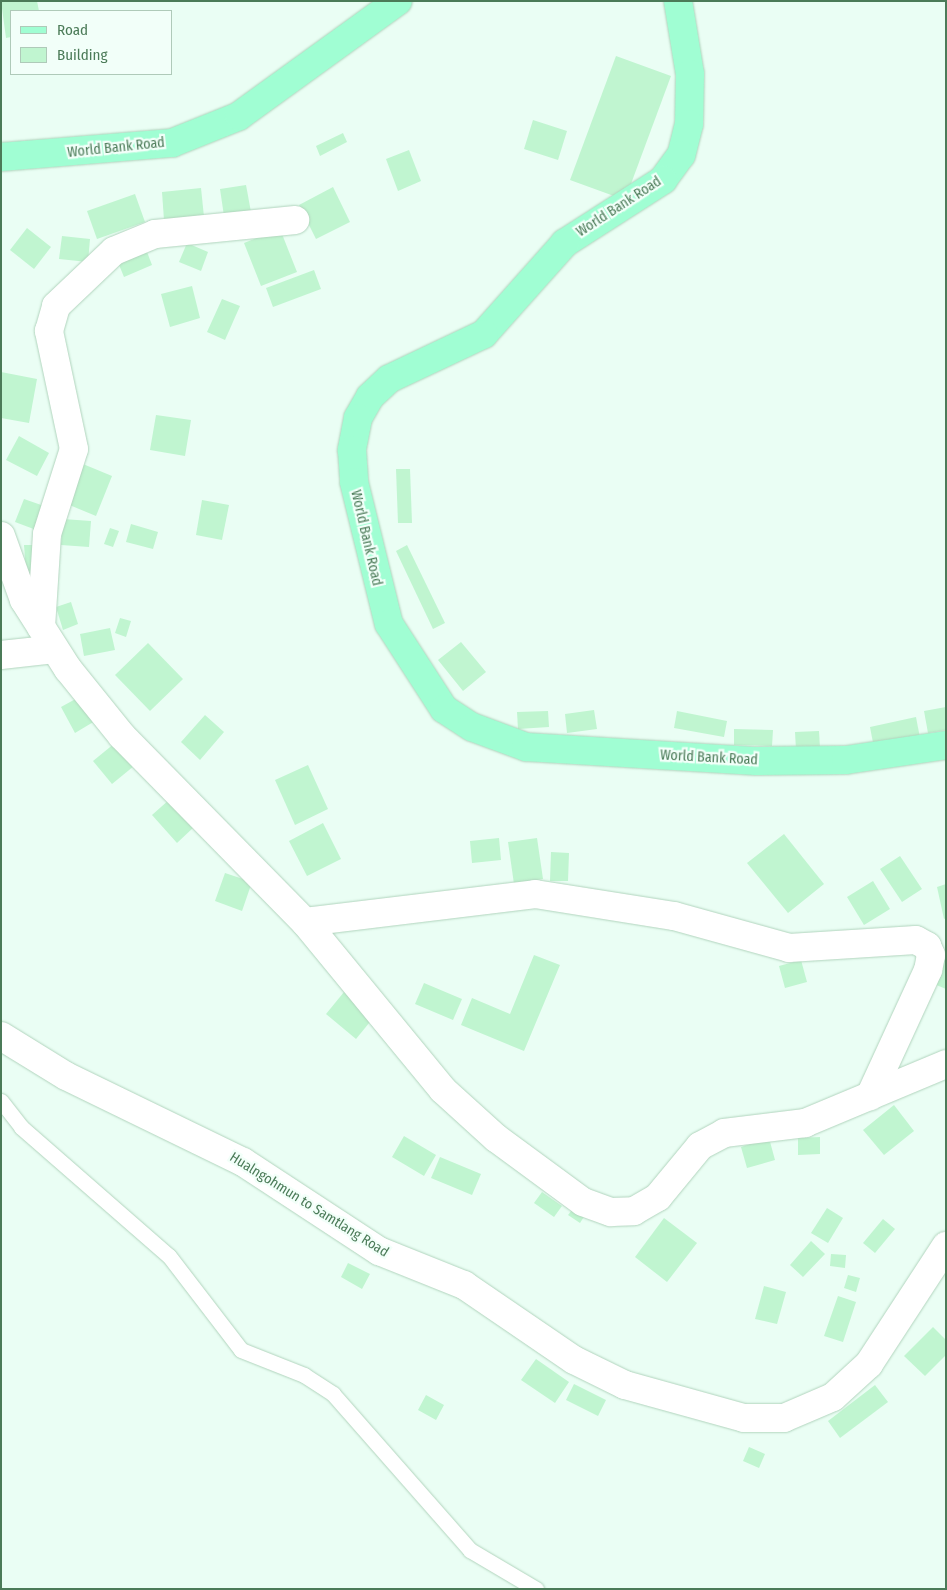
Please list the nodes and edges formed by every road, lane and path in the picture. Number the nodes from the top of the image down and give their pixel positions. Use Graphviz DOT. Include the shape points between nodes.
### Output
graph roads {
  1 [pos="398,1"];
  2 [pos="678,1"];
  3 [pos="1,157"];
  4 [pos="295,220"];
  5 [pos="1,536"];
  6 [pos="48,638"];
  7 [pos="1,655"];
  8 [pos="946,745"];
  9 [pos="305,922"];
  10 [pos="1,1036"];
  11 [pos="946,1064"];
  12 [pos="870,1096"];
  13 [pos="1,1100"];
  14 [pos="946,1246"];
  15 [pos="536,1589"];
  1 -- 3 [label="main road, World Bank Road" via="239,116 181,139"];
  2 -- 8 [label="main road, World Bank Road" via="690,74 690,124 681,155 663,180 565,243 484,334 389,379 370,397 358,418 352,450 354,482 389,624 444,709 472,727 526,747 758,761 846,760"];
  4 -- 6 [label="street" via="155,234 114,251 56,306 49,332 74,449 47,534"];
  5 -- 6 [label="street" via="24,600"];
  6 -- 7 [label="street"];
  6 -- 9 [label="street" via="122,736"];
  9 -- 12 [label="street" via="443,1090 496,1138 558,1184 583,1202 612,1212 634,1211 658,1197 700,1146 724,1133 805,1123"];
  9 -- 12 [label="street" via="535,894 674,916 790,948 916,940 927,946 931,955 928,970"];
  10 -- 14 [label="street, Hualngohmun to Samtlang Road" via="66,1076 243,1162 379,1251 464,1285 574,1360 624,1385 744,1418 784,1418 833,1397 869,1364"];
  11 -- 12 [label="street"];
  13 -- 15 [label="lane" via="21,1127 169,1256 241,1350 304,1375 333,1394 470,1550"];
}
